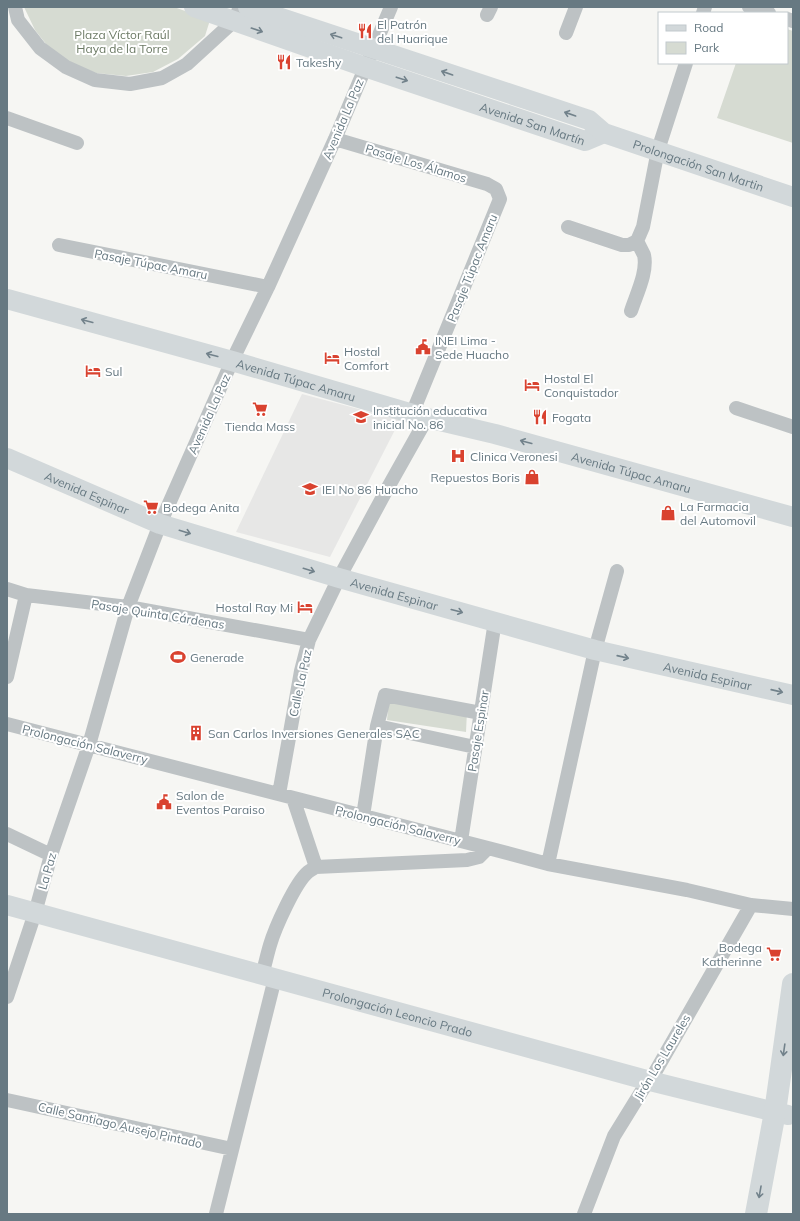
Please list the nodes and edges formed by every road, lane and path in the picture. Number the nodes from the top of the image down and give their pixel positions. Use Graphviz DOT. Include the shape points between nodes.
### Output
graph roads {
  1 [pos="15,7"];
  2 [pos="248,7"];
  3 [pos="391,7"];
  4 [pos="576,7"];
  5 [pos="749,7"];
  6 [pos="199,8"];
  7 [pos="766,12"];
  8 [pos="237,14"];
  9 [pos="566,33"];
  10 [pos="373,48"];
  11 [pos="686,64"];
  12 [pos="365,67"];
  13 [pos="7,118"];
  14 [pos="604,133"];
  15 [pos="335,139"];
  16 [pos="78,143"];
  17 [pos="658,150"];
  18 [pos="496,189"];
  19 [pos="793,197"];
  20 [pos="568,227"];
  21 [pos="637,241"];
  22 [pos="59,245"];
  23 [pos="268,287"];
  24 [pos="7,299"];
  25 [pos="631,311"];
  26 [pos="232,361"];
  27 [pos="736,408"];
  28 [pos="420,416"];
  29 [pos="793,427"];
  30 [pos="7,458"];
  31 [pos="793,517"];
  32 [pos="160,524"];
  33 [pos="617,571"];
  34 [pos="339,578"];
  35 [pos="7,589"];
  36 [pos="26,595"];
  37 [pos="128,607"];
  38 [pos="495,621"];
  39 [pos="310,640"];
  40 [pos="595,650"];
  41 [pos="7,677"];
  42 [pos="793,695"];
  43 [pos="481,713"];
  44 [pos="7,724"];
  45 [pos="378,726"];
  46 [pos="89,745"];
  47 [pos="475,747"];
  48 [pos="279,794"];
  49 [pos="293,798"];
  50 [pos="363,816"];
  51 [pos="7,834"];
  52 [pos="461,841"];
  53 [pos="488,848"];
  54 [pos="51,855"];
  55 [pos="548,864"];
  56 [pos="316,867"];
  57 [pos="7,905"];
  58 [pos="751,905"];
  59 [pos="793,909"];
  60 [pos="7,915"];
  61 [pos="33,917"];
  62 [pos="270,981"];
  63 [pos="793,984"];
  64 [pos="7,997"];
  65 [pos="646,1085"];
  66 [pos="793,1085"];
  67 [pos="7,1100"];
  68 [pos="781,1119"];
  69 [pos="232,1150"];
  70 [pos="216,1214"];
  71 [pos="584,1214"];
  72 [pos="756,1214"];
  73 [pos="771,1214"];
  1 -- 8 [label="street" via="18,20 40,48 66,67 94,80 130,84 162,78 187,64"];
  10 -- 2 [label="street, Avenida San Martín, one-way"];
  3 -- 10 [label="street, Avenida La Paz"];
  4 -- 9 [label="street"];
  5 -- 7 [label="street"];
  6 -- 8 [label="street, Avenida San Martín"];
  8 -- 12 [label="street, Avenida San Martín, one-way"];
  10 -- 12 [label="street, Avenida La Paz"];
  14 -- 10 [label="street, Avenida San Martín, one-way" via="589,120"];
  11 -- 17 [label="street"];
  12 -- 14 [label="street, Avenida San Martín, one-way" via="585,141"];
  12 -- 15 [label="street, Avenida La Paz"];
  13 -- 16 [label="street"];
  14 -- 17 [label="street, Prolongación San Martin"];
  15 -- 18 [label="street, Pasaje Los Álamos" via="487,184"];
  15 -- 23 [label="street, Avenida La Paz"];
  17 -- 19 [label="street, Prolongación San Martin"];
  17 -- 21 [label="street" via="643,227"];
  18 -- 28 [label="street, Pasaje Túpac Amaru" via="500,199"];
  20 -- 21 [label="street" via="622,245"];
  21 -- 25 [label="street" via="645,265"];
  22 -- 23 [label="street, Pasaje Túpac Amaru"];
  23 -- 26 [label="street, Avenida La Paz"];
  26 -- 24 [label="street, Avenida Túpac Amaru, one-way"];
  26 -- 28 [label="street, Avenida Túpac Amaru"];
  26 -- 32 [label="street, Avenida La Paz"];
  27 -- 29 [label="street"];
  31 -- 28 [label="street, Avenida Túpac Amaru, one-way" via="495,434"];
  28 -- 34 [label="street, Pasaje Túpac Amaru" via="386,491"];
  30 -- 32 [label="street, Avenida Espinar"];
  32 -- 34 [label="street, Avenida Espinar, one-way"];
  32 -- 37 [label="street, Avenida La Paz"];
  33 -- 40 [label="street"];
  34 -- 38 [label="street, Avenida Espinar, one-way"];
  34 -- 39 [label="street, Calle La Paz"];
  35 -- 36 [label="street, Pasaje Quinta Cárdenas"];
  36 -- 37 [label="street, Pasaje Quinta Cárdenas"];
  36 -- 41 [label="street"];
  37 -- 39 [label="street, Pasaje Quinta Cárdenas"];
  37 -- 46 [label="street, Avenida La Paz"];
  38 -- 40 [label="street, Avenida Espinar"];
  38 -- 43 [label="street, Pasaje Espinar"];
  39 -- 48 [label="street, Calle La Paz" via="301,671"];
  40 -- 42 [label="street, Avenida Espinar, one-way"];
  40 -- 55 [label="street"];
  43 -- 45 [label="street" via="386,695 383,697"];
  43 -- 47 [label="street, Pasaje Espinar"];
  44 -- 46 [label="street, Prolongación Salaverry"];
  45 -- 47 [label="street"];
  45 -- 50 [label="street"];
  46 -- 48 [label="street, Prolongación Salaverry"];
  46 -- 54 [label="street, La Paz"];
  47 -- 52 [label="street, Pasaje Espinar"];
  48 -- 49 [label="street, Prolongación Salaverry"];
  49 -- 50 [label="street, Prolongación Salaverry"];
  49 -- 56 [label="street"];
  50 -- 52 [label="street, Prolongación Salaverry"];
  51 -- 54 [label="street"];
  52 -- 53 [label="street, Prolongación Salaverry"];
  53 -- 55 [label="street, Prolongación Salaverry"];
  53 -- 56 [label="street" via="479,857 467,860"];
  54 -- 61 [label="street, La Paz"];
  55 -- 58 [label="street, Prolongación Salaverry" via="687,890"];
  56 -- 62 [label="street" via="304,877 284,910 270,945"];
  57 -- 61 [label="street, Prolongación Leoncio Prado"];
  58 -- 59 [label="street, Prolongación Salaverry"];
  58 -- 65 [label="street, Jirón Los Laureles"];
  60 -- 61 [label="street, Prolongación Leoncio Prado"];
  61 -- 62 [label="street, Prolongación Leoncio Prado"];
  61 -- 64 [label="street, La Paz"];
  62 -- 65 [label="street, Prolongación Leoncio Prado"];
  62 -- 69 [label="street"];
  63 -- 68 [label="main road, one-way"];
  65 -- 68 [label="street, Prolongación Leoncio Prado"];
  65 -- 71 [label="street, Jirón Los Laureles" via="614,1136"];
  66 -- 68 [label="main road"];
  67 -- 69 [label="street, Calle Santiago Ausejo Pintado"];
  68 -- 72 [label="main road, one-way"];
  68 -- 73 [label="main road"];
  69 -- 70 [label="street"];
}
